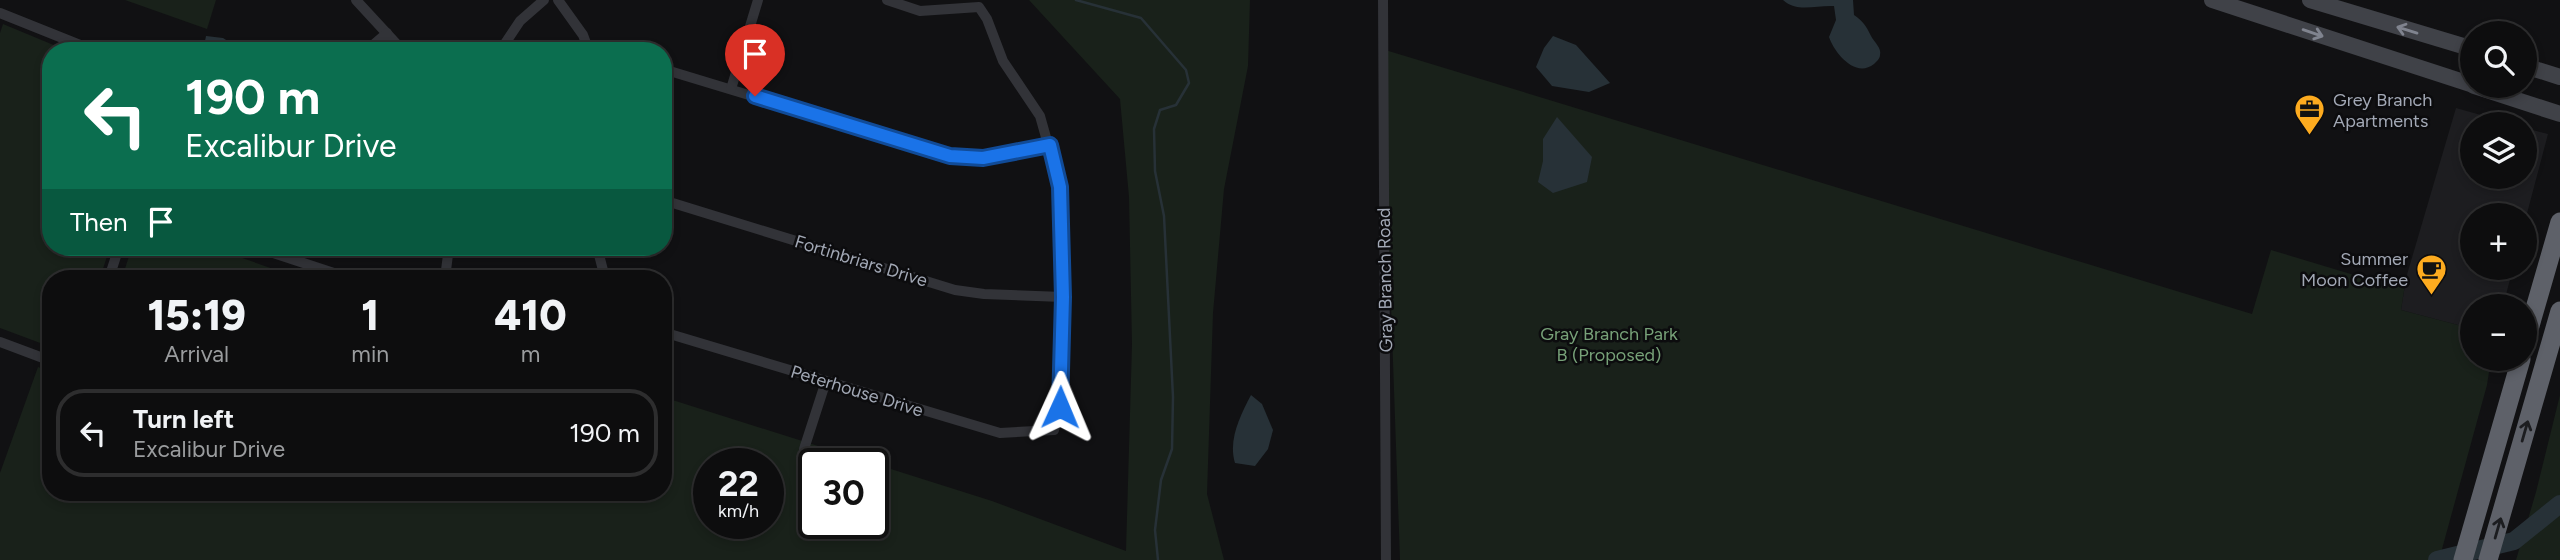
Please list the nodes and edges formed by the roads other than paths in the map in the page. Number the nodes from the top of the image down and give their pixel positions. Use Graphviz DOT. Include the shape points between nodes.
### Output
graph roads {
  1 [pos="356,0"];
  2 [pos="544,0"];
  3 [pos="558,0"];
  4 [pos="758,0"];
  5 [pos="887,0"];
  6 [pos="1383,0"];
  7 [pos="2212,0"];
  8 [pos="2310,0"];
  9 [pos="0,13"];
  10 [pos="2360,16"];
  11 [pos="387,33"];
  12 [pos="72,42"];
  13 [pos="376,42"];
  14 [pos="395,42"];
  15 [pos="506,42"];
  16 [pos="586,42"];
  17 [pos="2349,45"];
  18 [pos="2460,45"];
  19 [pos="2537,70"];
  20 [pos="672,72"];
  21 [pos="2560,77"];
  22 [pos="2460,82"];
  23 [pos="731,89"];
  24 [pos="2510,98"];
  25 [pos="2560,114"];
  26 [pos="1050,145"];
  27 [pos="672,203"];
  28 [pos="2560,222"];
  29 [pos="282,256"];
  30 [pos="325,270"];
  31 [pos="1063,297"];
  32 [pos="2537,302"];
  33 [pos="2560,311"];
  34 [pos="672,335"];
  35 [pos="0,342"];
  36 [pos="42,358"];
  37 [pos="2518,371"];
  38 [pos="826,381"];
  39 [pos="804,448"];
  40 [pos="1387,560"];
  41 [pos="2463,560"];
  42 [pos="2488,560"];
  1 -- 11 [label="street"];
  2 -- 15 [label="street" via="520,21"];
  3 -- 16 [label="street"];
  4 -- 23 [label="street"];
  5 -- 26 [label="street" via="920,11 979,7 1003,61 1040,116"];
  6 -- 40 [label="street, Gray Branch Road"];
  7 -- 17 [label="main road, one-way"];
  8 -- 10 [label="main road"];
  9 -- 12 [label="street"];
  10 -- 17 [label="main road"];
  18 -- 10 [label="main road, one-way"];
  11 -- 13 [label="street"];
  11 -- 14 [label="street"];
  17 -- 22 [label="main road"];
  19 -- 21 [label="main road"];
  20 -- 23 [label="street"];
  23 -- 26 [label="street" via="950,156 983,158"];
  24 -- 25 [label="main road"];
  26 -- 31 [label="street" via="1060,187"];
  27 -- 31 [label="street, Fortinbriars Drive" via="955,290"];
  28 -- 32 [label="highway"];
  29 -- 30 [label="street"];
  31 -- 38 [label="street, Peterhouse Drive" via="1060,407 1054,430 1000,433"];
  42 -- 33 [label="highway, one-way"];
  34 -- 38 [label="street, Peterhouse Drive"];
  35 -- 36 [label="street"];
  37 -- 41 [label="highway"];
  38 -- 39 [label="street"];
}
